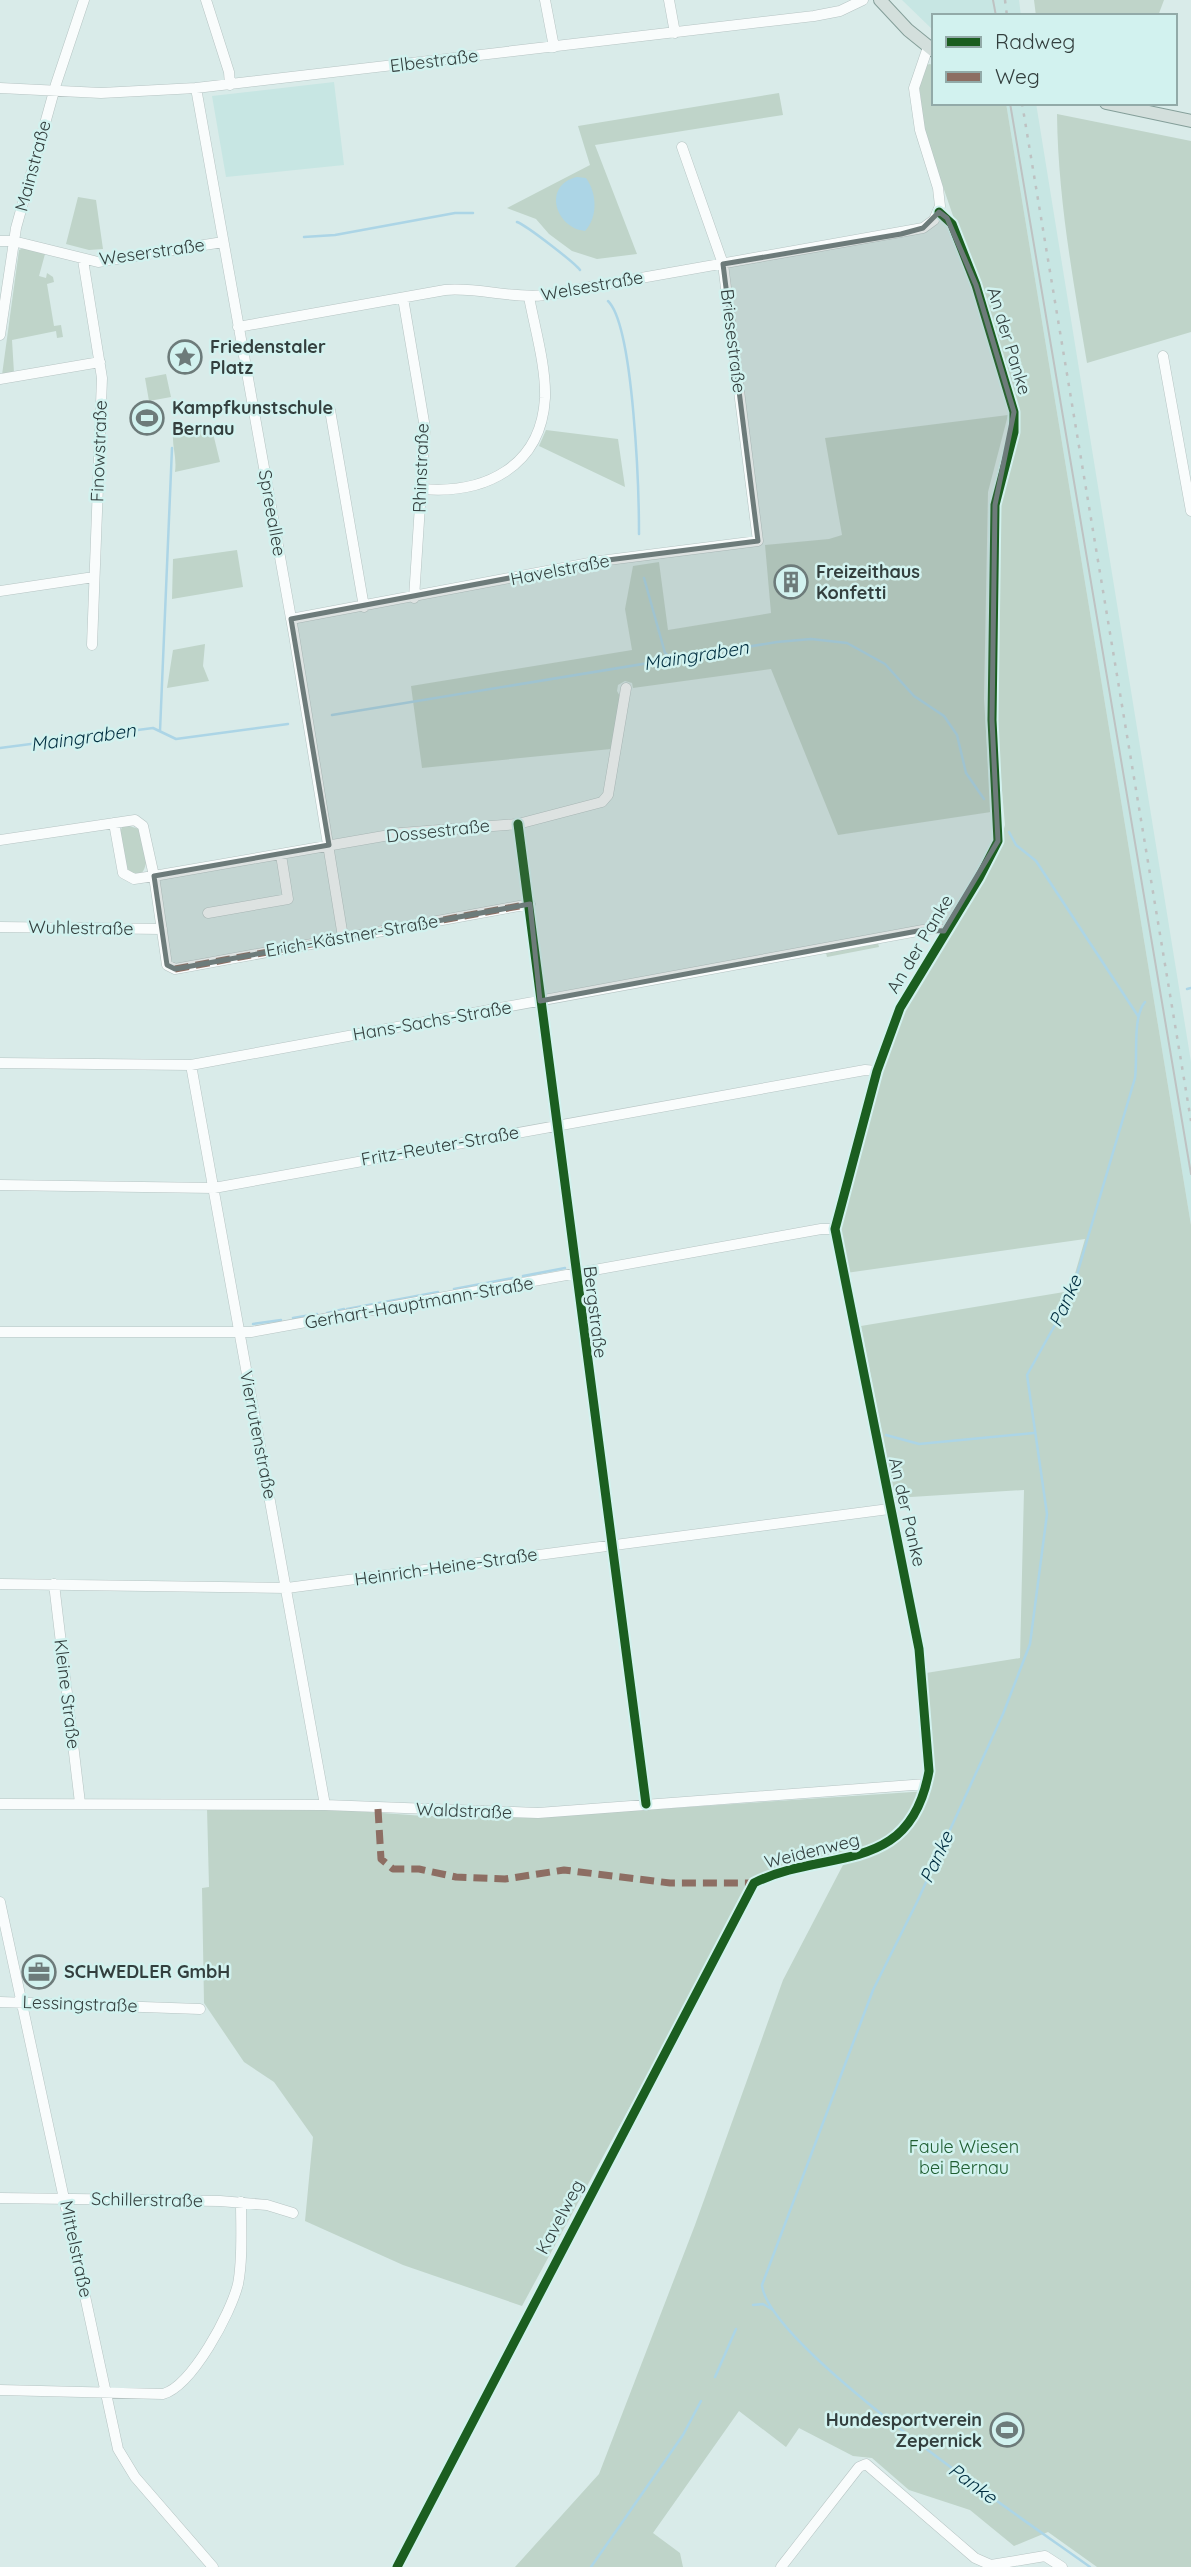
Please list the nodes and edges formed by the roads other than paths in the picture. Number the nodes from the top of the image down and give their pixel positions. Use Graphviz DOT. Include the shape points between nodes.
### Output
graph roads {
  1 [pos="84,0"];
  2 [pos="206,0"];
  3 [pos="545,0"];
  4 [pos="669,0"];
  5 [pos="863,0"];
  6 [pos="880,0"];
  7 [pos="675,33"];
  8 [pos="554,47"];
  9 [pos="931,49"];
  10 [pos="229,85"];
  11 [pos="0,88"];
  12 [pos="197,88"];
  13 [pos="53,93"];
  14 [pos="1115,105"];
  15 [pos="1191,121"];
  16 [pos="682,147"];
  17 [pos="939,212"];
  18 [pos="0,241"];
  19 [pos="13,241"];
  20 [pos="223,242"];
  21 [pos="83,260"];
  22 [pos="723,264"];
  23 [pos="529,297"];
  24 [pos="403,298"];
  25 [pos="238,327"];
  26 [pos="0,335"];
  27 [pos="1163,356"];
  28 [pos="100,362"];
  29 [pos="0,379"];
  30 [pos="330,410"];
  31 [pos="1187,459"];
  32 [pos="423,489"];
  33 [pos="1191,511"];
  34 [pos="758,541"];
  35 [pos="94,577"];
  36 [pos="0,591"];
  37 [pos="414,598"];
  38 [pos="364,607"];
  39 [pos="291,619"];
  40 [pos="92,645"];
  41 [pos="626,688"];
  42 [pos="114,823"];
  43 [pos="518,824"];
  44 [pos="0,840"];
  45 [pos="329,845"];
  46 [pos="281,855"];
  47 [pos="154,876"];
  48 [pos="530,904"];
  49 [pos="208,913"];
  50 [pos="0,927"];
  51 [pos="162,929"];
  52 [pos="944,931"];
  53 [pos="343,937"];
  54 [pos="540,1001"];
  55 [pos="0,1062"];
  56 [pos="191,1065"];
  57 [pos="877,1071"];
  58 [pos="556,1125"];
  59 [pos="0,1185"];
  60 [pos="214,1188"];
  61 [pos="835,1229"];
  62 [pos="574,1274"];
  63 [pos="0,1332"];
  64 [pos="238,1334"];
  65 [pos="889,1509"];
  66 [pos="611,1546"];
  67 [pos="0,1584"];
  68 [pos="54,1584"];
  69 [pos="287,1588"];
  70 [pos="926,1784"];
  71 [pos="80,1803"];
  72 [pos="0,1804"];
  73 [pos="646,1804"];
  74 [pos="325,1805"];
  75 [pos="754,1883"];
  76 [pos="0,1902"];
  77 [pos="0,2002"];
  78 [pos="22,2002"];
  79 [pos="200,2009"];
  80 [pos="0,2198"];
  81 [pos="66,2200"];
  82 [pos="241,2202"];
  83 [pos="293,2213"];
  84 [pos="0,2390"];
  85 [pos="104,2393"];
  86 [pos="213,2567"];
  87 [pos="397,2567"];
  88 [pos="781,2567"];
  89 [pos="1062,2567"];
  1 -- 13 [label="street, Mainstraße"];
  2 -- 10 [label="street"];
  3 -- 8 [label="street"];
  4 -- 7 [label="street"];
  5 -- 7 [label="street, Elbestraße" via="814,16"];
  6 -- 9 [label="main road"];
  7 -- 8 [label="street, Elbestraße"];
  8 -- 10 [label="street, Elbestraße"];
  9 -- 17 [label="street, An der Panke" via="914,88 920,130 938,188"];
  10 -- 12 [label="street, Elbestraße"];
  11 -- 13 [label="street, Elbestraße"];
  12 -- 13 [label="street, Elbestraße"];
  12 -- 20 [label="street, Spreeallee"];
  13 -- 19 [label="street, Mainstraße"];
  14 -- 15 [label="main road"];
  16 -- 22 [label="street, Briesestraße"];
  17 -- 22 [label="street, Welsestraße" via="930,224 908,232"];
  17 -- 52 [label="street, An der Panke" via="952,224 975,285 1014,412 1014,432 995,505 992,720 998,841"];
  18 -- 19 [label="street, Weserstraße"];
  19 -- 21 [label="street, Weserstraße"];
  19 -- 26 [label="street, Mainstraße"];
  20 -- 21 [label="street, Weserstraße" via="107,261"];
  20 -- 25 [label="street, Spreeallee"];
  21 -- 28 [label="street, Finowstraße"];
  22 -- 23 [label="street, Welsestraße"];
  22 -- 34 [label="street, Briesestraße"];
  23 -- 24 [label="street, Welsestraße" via="465,288"];
  23 -- 32 [label="street" via="545,395 543,416 529,446 507,472 480,486"];
  24 -- 25 [label="street, Welsestraße"];
  24 -- 32 [label="street, Rhinstraße" via="425,428"];
  25 -- 39 [label="street, Spreeallee"];
  27 -- 31 [label="street"];
  28 -- 29 [label="street"];
  28 -- 35 [label="street, Finowstraße"];
  30 -- 38 [label="street"];
  31 -- 33 [label="street"];
  32 -- 37 [label="street, Rhinstraße"];
  34 -- 37 [label="street, Havelstraße" via="614,559"];
  35 -- 36 [label="street"];
  35 -- 40 [label="street, Finowstraße"];
  37 -- 38 [label="street, Havelstraße"];
  38 -- 39 [label="street, Havelstraße"];
  39 -- 45 [label="street, Spreeallee"];
  41 -- 43 [label="street, Dossestraße" via="608,794 602,802"];
  42 -- 44 [label="street"];
  42 -- 47 [label="street" via="132,819 141,823"];
  42 -- 47 [label="street, Dossestraße" via="123,873 134,879"];
  43 -- 45 [label="street, Dossestraße" via="401,833"];
  43 -- 48 [label="street, Bergstraße"];
  45 -- 46 [label="street, Dossestraße"];
  45 -- 53 [label="street, Spreeallee"];
  46 -- 47 [label="street, Dossestraße"];
  46 -- 49 [label="street" via="288,899"];
  47 -- 51 [label="street"];
  48 -- 53 [label="street, Erich-Kästner-Straße"];
  48 -- 54 [label="street, Bergstraße"];
  50 -- 51 [label="street, Wuhlestraße"];
  51 -- 53 [label="street, Erich-Kästner-Straße" via="167,965 174,969"];
  52 -- 54 [label="street, Hans-Sachs-Straße" via="923,930"];
  52 -- 57 [label="street, An der Panke" via="900,1009"];
  54 -- 56 [label="street, Hans-Sachs-Straße"];
  54 -- 58 [label="street, Bergstraße"];
  55 -- 56 [label="street, Hans-Sachs-Straße"];
  56 -- 60 [label="street, Vierrutenstraße"];
  57 -- 58 [label="street, Fritz-Reuter-Straße"];
  57 -- 61 [label="street, An der Panke"];
  58 -- 60 [label="street, Fritz-Reuter-Straße"];
  58 -- 62 [label="street, Bergstraße"];
  59 -- 60 [label="street, Fritz-Reuter-Straße"];
  60 -- 64 [label="street, Vierrutenstraße"];
  61 -- 62 [label="street, Gerhart-Hauptmann-Straße"];
  61 -- 65 [label="street, An der Panke"];
  62 -- 64 [label="street, Gerhart-Hauptmann-Straße"];
  62 -- 66 [label="street, Bergstraße"];
  63 -- 64 [label="street, Gerhart-Hauptmann-Straße"];
  64 -- 69 [label="street, Vierrutenstraße"];
  65 -- 66 [label="street, Heinrich-Heine-Straße"];
  65 -- 70 [label="street, An der Panke" via="919,1649 929,1771"];
  66 -- 69 [label="street, Heinrich-Heine-Straße"];
  66 -- 73 [label="street, Bergstraße"];
  67 -- 68 [label="street, Heinrich-Heine-Straße"];
  68 -- 69 [label="street, Heinrich-Heine-Straße"];
  68 -- 71 [label="street, Kleine Straße"];
  69 -- 74 [label="street, Vierrutenstraße"];
  70 -- 73 [label="street, Waldstraße"];
  70 -- 75 [label="street, Weidenweg" via="912,1817 877,1850 779,1872"];
  71 -- 72 [label="street, Waldstraße"];
  71 -- 74 [label="street, Waldstraße"];
  73 -- 74 [label="street, Waldstraße" via="538,1813"];
  75 -- 87 [label="street, Kavelweg"];
  76 -- 78 [label="street, Mittelstraße"];
  77 -- 78 [label="street, Lessingstraße"];
  78 -- 79 [label="street, Lessingstraße"];
  78 -- 81 [label="street, Mittelstraße"];
  80 -- 81 [label="street, Schillerstraße"];
  81 -- 82 [label="street, Schillerstraße"];
  81 -- 85 [label="street, Mittelstraße"];
  82 -- 83 [label="street, Schillerstraße"];
  82 -- 85 [label="street" via="238,2283 229,2310 181,2386 163,2394"];
  84 -- 85 [label="street"];
  85 -- 86 [label="street, Mittelstraße" via="125,2463"];
  88 -- 89 [label="street" via="866,2464 975,2558 991,2565 1045,2556"];
}
